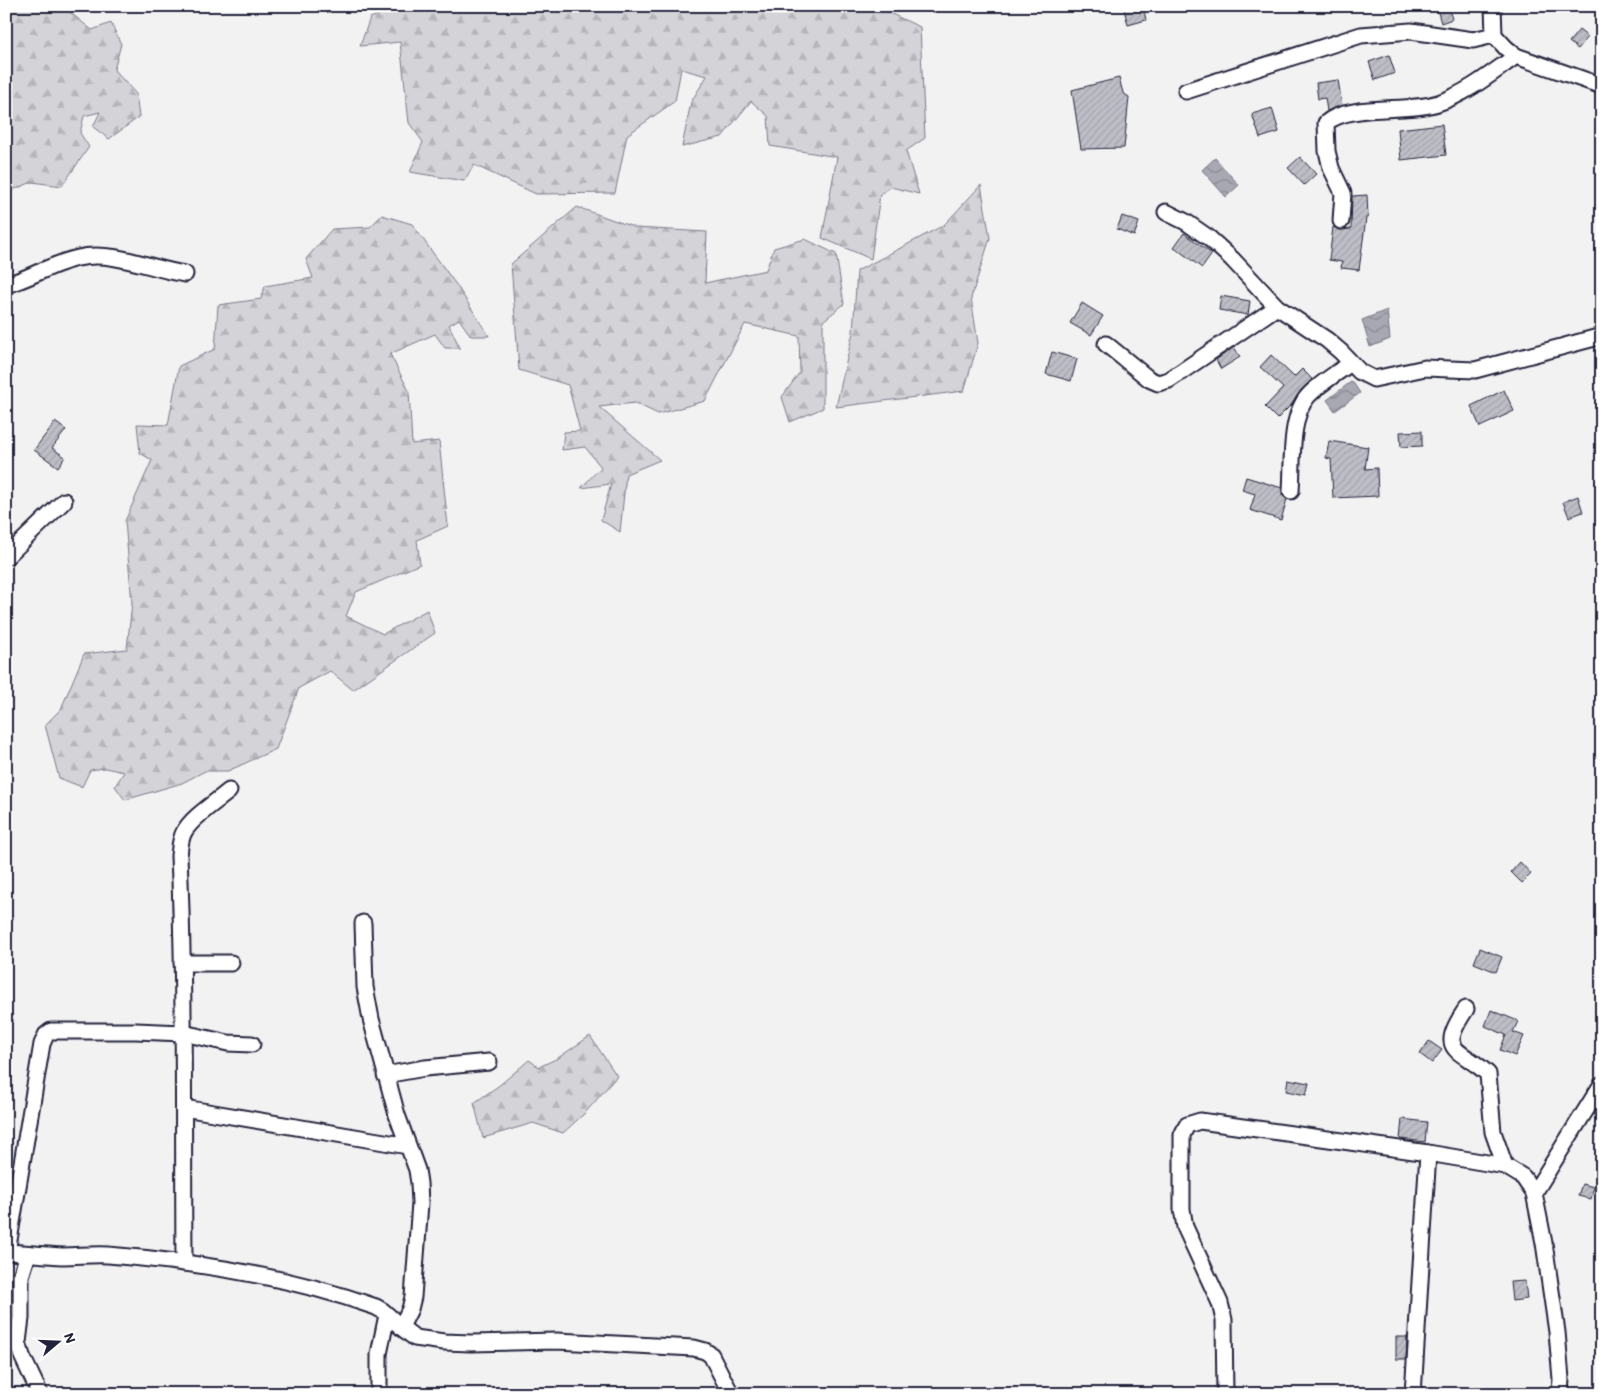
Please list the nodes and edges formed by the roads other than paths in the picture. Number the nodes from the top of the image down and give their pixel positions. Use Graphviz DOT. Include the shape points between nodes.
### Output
graph roads {
  1 [pos="1492,6"];
  2 [pos="1494,35"];
  3 [pos="1516,56"];
  4 [pos="1602,86"];
  5 [pos="1186,91"];
  6 [pos="1166,212"];
  7 [pos="1341,221"];
  8 [pos="184,274"];
  9 [pos="6,285"];
  10 [pos="1277,307"];
  11 [pos="1602,336"];
  12 [pos="1106,344"];
  13 [pos="1351,363"];
  14 [pos="1291,491"];
  15 [pos="64,501"];
  16 [pos="6,557"];
  17 [pos="229,790"];
  18 [pos="363,923"];
  19 [pos="231,962"];
  20 [pos="182,963"];
  21 [pos="1466,1009"];
  22 [pos="183,1033"];
  23 [pos="252,1044"];
  24 [pos="489,1062"];
  25 [pos="385,1075"];
  26 [pos="1602,1084"];
  27 [pos="184,1108"];
  28 [pos="408,1146"];
  29 [pos="1428,1153"];
  30 [pos="1504,1166"];
  31 [pos="1534,1193"];
  32 [pos="7,1252"];
  33 [pos="28,1254"];
  34 [pos="184,1263"];
  35 [pos="388,1315"];
  36 [pos="401,1328"];
  37 [pos="40,1394"];
  38 [pos="380,1394"];
  39 [pos="731,1394"];
  40 [pos="1225,1394"];
  41 [pos="1413,1394"];
  42 [pos="1560,1394"];
  1 -- 2 [label="street"];
  2 -- 3 [label="street"];
  2 -- 5 [label="street" via="1474,40 1411,31 1361,35"];
  3 -- 4 [label="street"];
  3 -- 7 [label="street" via="1439,103 1334,116 1326,123 1330,168 1343,193"];
  6 -- 10 [label="street" via="1209,238"];
  8 -- 9 [label="street" via="103,257 80,257"];
  10 -- 12 [label="street" via="1169,380 1158,383 1149,380"];
  10 -- 13 [label="street" via="1327,340"];
  11 -- 13 [label="street" via="1475,370 1425,368 1374,379"];
  13 -- 14 [label="street" via="1302,404 1294,435"];
  15 -- 16 [label="street"];
  17 -- 20 [label="street" via="196,818 181,839"];
  18 -- 25 [label="street" via="365,987"];
  19 -- 20 [label="street"];
  20 -- 22 [label="street"];
  21 -- 30 [label="street" via="1454,1029 1452,1044 1458,1053 1488,1074 1493,1132"];
  22 -- 23 [label="street" via="228,1043"];
  22 -- 27 [label="street"];
  22 -- 32 [label="street" via="51,1031 46,1035"];
  24 -- 25 [label="street"];
  25 -- 28 [label="street"];
  26 -- 31 [label="street"];
  27 -- 28 [label="street"];
  27 -- 34 [label="street"];
  28 -- 36 [label="street" via="417,1170 420,1203 413,1297"];
  29 -- 30 [label="street"];
  29 -- 40 [label="street" via="1213,1122 1187,1125 1182,1135 1182,1210 1185,1227 1220,1303 1224,1320"];
  29 -- 41 [label="street"];
  30 -- 31 [label="street" via="1523,1177"];
  31 -- 42 [label="street" via="1557,1332"];
  32 -- 33 [label="street"];
  33 -- 34 [label="street" via="106,1255"];
  33 -- 37 [label="street" via="21,1276 18,1342"];
  34 -- 35 [label="street" via="234,1270 319,1289 376,1307"];
  35 -- 36 [label="street"];
  35 -- 38 [label="street" via="379,1354"];
  36 -- 39 [label="street" via="415,1338 444,1342 557,1340 705,1350 712,1355"];
}
